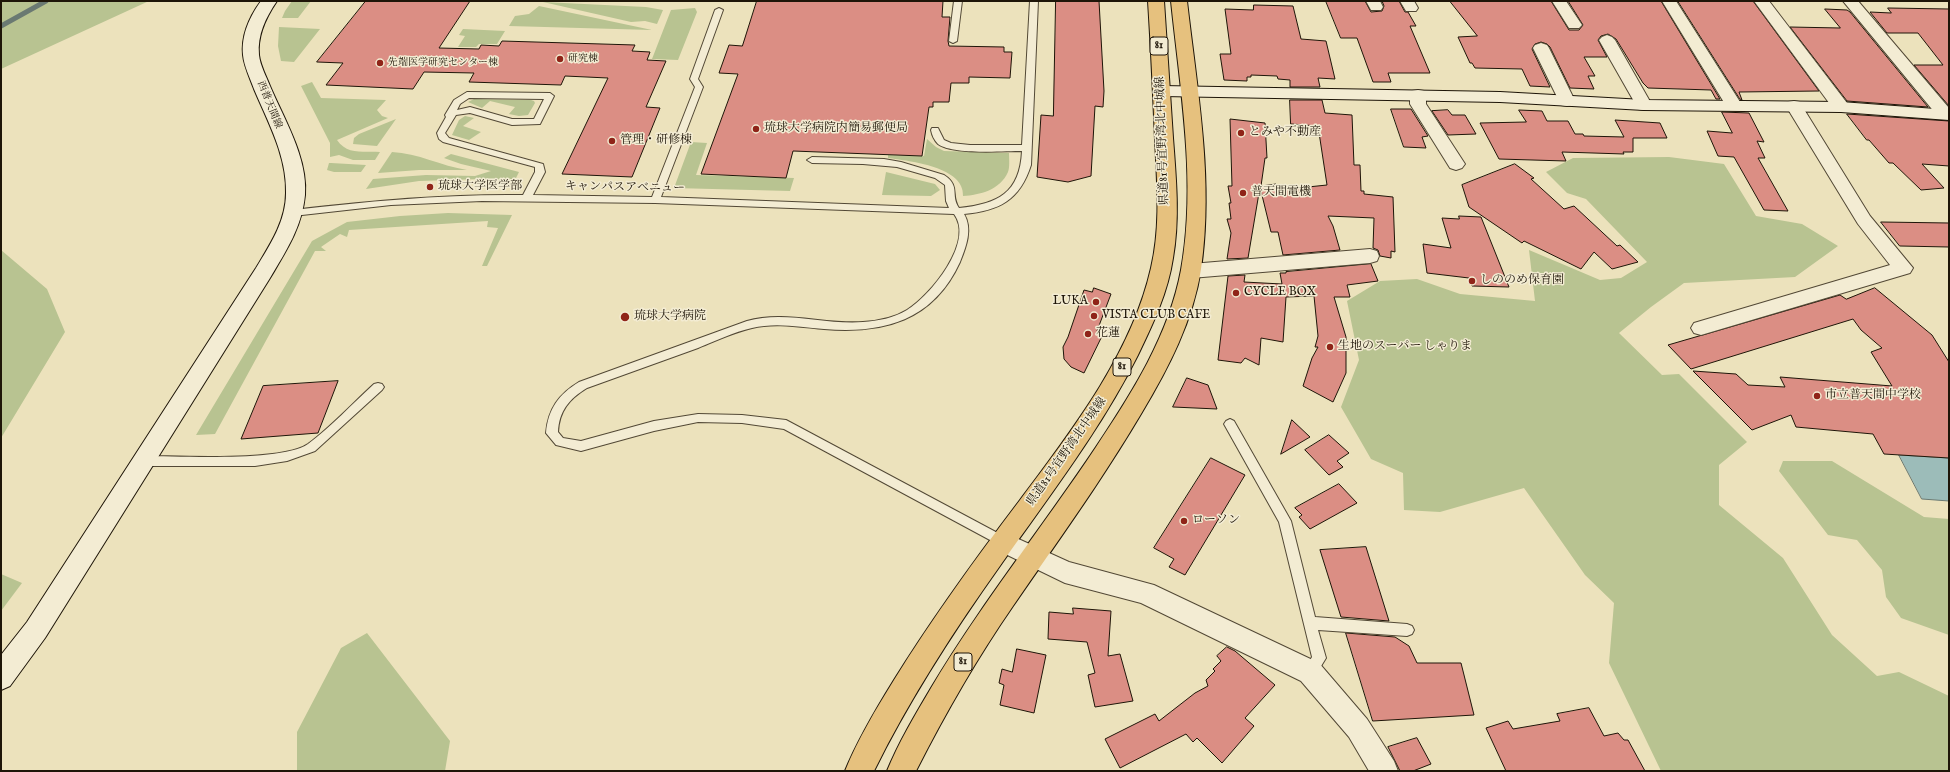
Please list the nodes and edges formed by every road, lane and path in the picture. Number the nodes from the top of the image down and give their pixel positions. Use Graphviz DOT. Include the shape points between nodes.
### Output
graph roads {
  1 [pos="269,1"];
  2 [pos="958,1"];
  3 [pos="1034,1"];
  4 [pos="1156,1"];
  5 [pos="1179,1"];
  6 [pos="1559,1"];
  7 [pos="1669,1"];
  8 [pos="1761,1"];
  9 [pos="1850,1"];
  10 [pos="719,10"];
  11 [pos="1574,25"];
  12 [pos="1607,40"];
  13 [pos="954,41"];
  14 [pos="1541,48"];
  15 [pos="1162,91"];
  16 [pos="1189,92"];
  17 [pos="1418,95"];
  18 [pos="1567,101"];
  19 [pos="1644,105"];
  20 [pos="1734,105"];
  21 [pos="1794,106"];
  22 [pos="1841,107"];
  23 [pos="1948,115"];
  24 [pos="451,117"];
  25 [pos="935,130"];
  26 [pos="1027,148"];
  27 [pos="812,160"];
  28 [pos="1456,164"];
  29 [pos="526,199"];
  30 [pos="655,200"];
  31 [pos="957,210"];
  32 [pos="293,213"];
  33 [pos="1370,256"];
  34 [pos="1190,271"];
  35 [pos="1701,328"];
  36 [pos="378,387"];
  37 [pos="1230,424"];
  38 [pos="144,460"];
  39 [pos="1003,542"];
  40 [pos="1034,558"];
  41 [pos="1310,624"];
  42 [pos="1407,630"];
  43 [pos="1310,672"];
  44 [pos="1,677"];
  45 [pos="859,771"];
  46 [pos="901,771"];
  47 [pos="1384,771"];
  1 -- 32 [label="street, 西普天間線" via="254,29 250,42 251,56 290,156 296,190"];
  2 -- 13 [label="lane"];
  3 -- 26 [label="lane, キャンパスアベニュー"];
  4 -- 15 [label="main road, 県道81号宜野湾北中城線 / 81"];
  5 -- 16 [label="main road, 81"];
  6 -- 11 [label="street"];
  7 -- 20 [label="street"];
  8 -- 22 [label="street"];
  9 -- 23 [label="street"];
  10 -- 30 [label="lane" via="694,79 699,87"];
  12 -- 19 [label="street"];
  14 -- 18 [label="street"];
  15 -- 16 [label="street"];
  15 -- 39 [label="main road, 県道81号宜野湾北中城線 / 81" via="1166,184 1165,247 1152,302 1123,366 1105,398 1083,433"];
  16 -- 17 [label="street"];
  16 -- 34 [label="main road, 81" via="1195,138 1197,190"];
  17 -- 18 [label="street"];
  17 -- 28 [label="street" via="1418,104"];
  18 -- 19 [label="street"];
  19 -- 20 [label="street"];
  20 -- 21 [label="street"];
  21 -- 22 [label="street"];
  21 -- 35 [label="street" via="1864,220 1903,268"];
  22 -- 23 [label="street"];
  24 -- 24 [label="lane" via="448,115 457,102 468,95 550,96 537,122 512,122 470,110 453,113"];
  24 -- 29 [label="lane" via="442,133 446,140 540,166 540,172"];
  25 -- 26 [label="lane" via="936,137 943,144 956,147"];
  26 -- 31 [label="lane, キャンパスアベニュー" via="1024,177 1017,189 995,204 980,209"];
  27 -- 31 [label="lane" via="894,164 942,177 950,183 951,202"];
  29 -- 30 [label="lane, キャンパスアベニュー"];
  29 -- 32 [label="lane, キャンパスアベニュー" via="431,200"];
  30 -- 31 [label="lane, キャンパスアベニュー"];
  31 -- 39 [label="lane" via="964,223 962,246 932,296 911,313 881,323 864,325 769,322 751,324 572,391 556,410 552,433 560,442 581,446 654,426 698,418 742,419 786,425"];
  32 -- 38 [label="street, 西普天間線" via="285,235 264,273"];
  33 -- 34 [label="street"];
  34 -- 40 [label="main road, 81" via="1178,321 1147,385 1110,446"];
  36 -- 38 [label="lane" via="311,448 287,456 255,461"];
  37 -- 41 [label="lane" via="1285,521"];
  38 -- 44 [label="street, 西普天間線" via="36,630"];
  39 -- 40 [label="street"];
  39 -- 45 [label="main road, 県道81号宜野湾北中城線 / 81" via="910,678 875,737"];
  40 -- 43 [label="street" via="1066,572 1144,593"];
  40 -- 46 [label="main road, 81" via="942,694"];
  41 -- 42 [label="lane"];
  41 -- 43 [label="lane" via="1319,658"];
  43 -- 47 [label="street" via="1358,728"];
}
